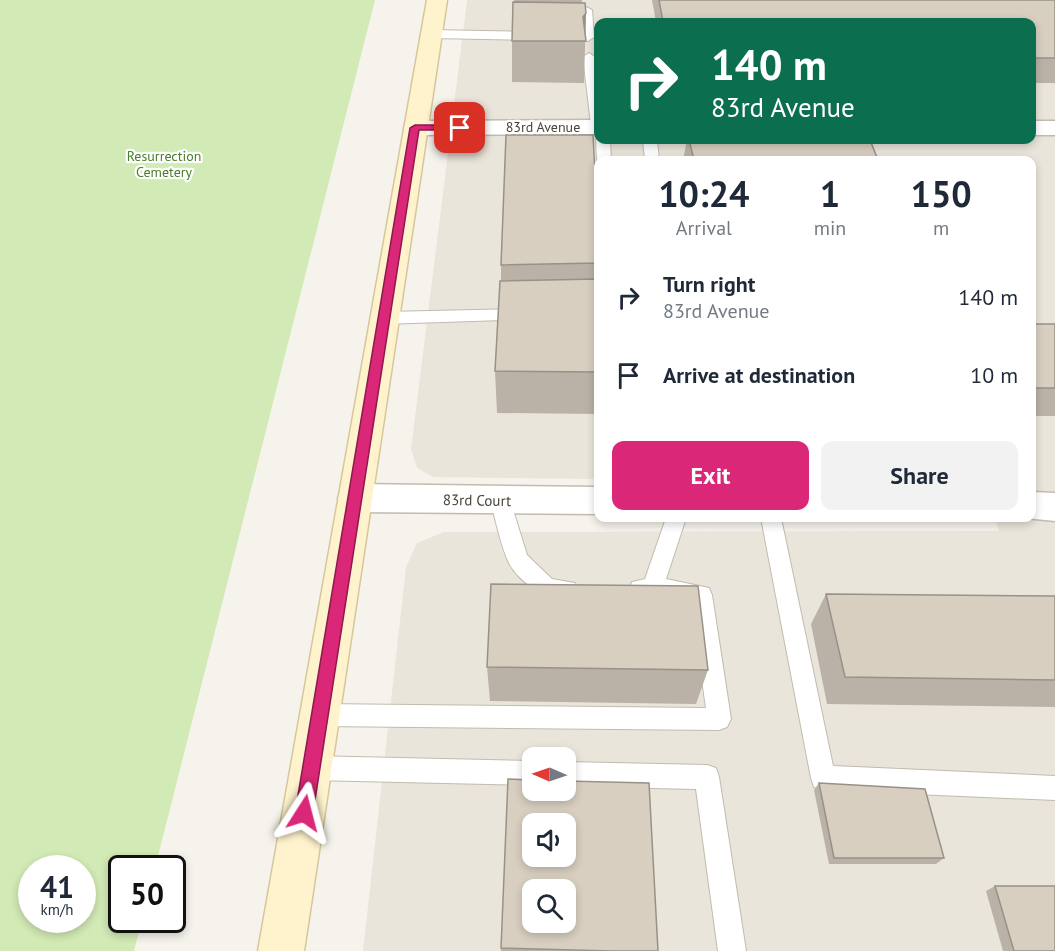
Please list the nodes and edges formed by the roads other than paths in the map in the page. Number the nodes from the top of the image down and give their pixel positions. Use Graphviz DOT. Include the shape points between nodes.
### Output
graph roads {
  1 [pos="436,0"];
  2 [pos="586,10"];
  3 [pos="431,34"];
  4 [pos="590,57"];
  5 [pos="594,92"];
  6 [pos="594,126"];
  7 [pos="415,128"];
  8 [pos="1036,128"];
  9 [pos="1055,128"];
  10 [pos="540,315"];
  11 [pos="384,318"];
  12 [pos="355,498"];
  13 [pos="500,500"];
  14 [pos="594,501"];
  15 [pos="1036,507"];
  16 [pos="1055,507"];
  17 [pos="675,522"];
  18 [pos="772,522"];
  19 [pos="653,586"];
  20 [pos="588,593"];
  21 [pos="620,594"];
  22 [pos="320,715"];
  23 [pos="311,768"];
  24 [pos="522,773"];
  25 [pos="576,774"];
  26 [pos="1055,789"];
  27 [pos="281,951"];
  28 [pos="732,951"];
  1 -- 3 [label="main road"];
  2 -- 3 [label="lane" via="588,37"];
  3 -- 7 [label="main road"];
  4 -- 5 [label="lane"];
  6 -- 7 [label="street, 83rd Avenue"];
  7 -- 11 [label="main road"];
  8 -- 9 [label="street"];
  10 -- 11 [label="lane"];
  11 -- 12 [label="main road"];
  12 -- 13 [label="street, 83rd Court"];
  12 -- 22 [label="main road"];
  13 -- 14 [label="street, 83rd Court"];
  13 -- 20 [label="lane" via="518,560 547,587"];
  15 -- 16 [label="street"];
  17 -- 19 [label="lane"];
  18 -- 26 [label="lane" via="823,778"];
  19 -- 21 [label="lane"];
  19 -- 22 [label="lane" via="701,595 719,719"];
  22 -- 23 [label="main road"];
  23 -- 24 [label="lane"];
  23 -- 27 [label="main road"];
  25 -- 28 [label="lane" via="707,777"];
}
